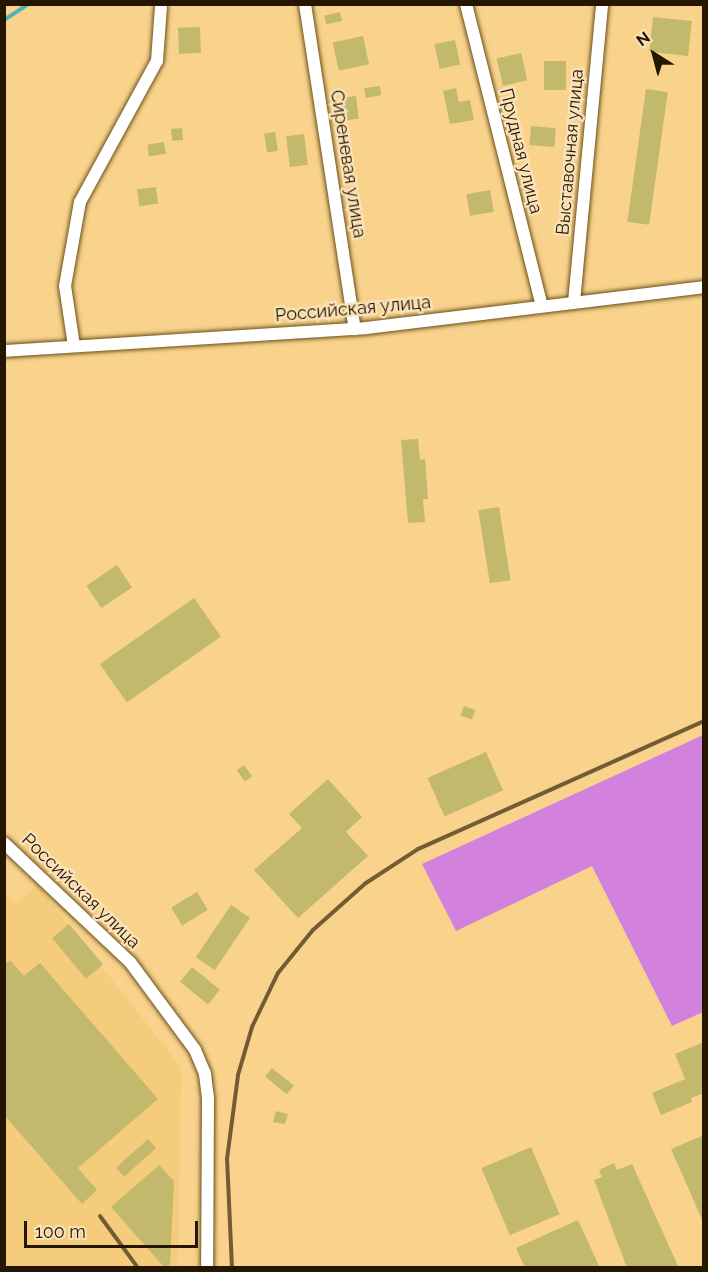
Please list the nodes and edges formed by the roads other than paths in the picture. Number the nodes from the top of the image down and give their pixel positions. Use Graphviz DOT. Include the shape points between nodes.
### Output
graph roads {
  1 [pos="305,4"];
  2 [pos="466,4"];
  3 [pos="602,4"];
  4 [pos="161,7"];
  5 [pos="704,287"];
  6 [pos="574,302"];
  7 [pos="542,306"];
  8 [pos="355,329"];
  9 [pos="74,346"];
  10 [pos="4,351"];
  11 [pos="4,843"];
  12 [pos="207,1268"];
  1 -- 8 [label="street, Сиреневая улица"];
  2 -- 7 [label="street, Прудная улица"];
  3 -- 6 [label="street, Выставочная улица"];
  4 -- 9 [label="street" via="157,61 80,202 65,286"];
  5 -- 6 [label="street, Российская улица"];
  6 -- 7 [label="street, Российская улица"];
  7 -- 8 [label="street, Российская улица"];
  8 -- 9 [label="street, Российская улица"];
  9 -- 10 [label="street, Российская улица"];
  11 -- 12 [label="street, Российская улица" via="130,962 195,1050 205,1074 208,1098"];
}
